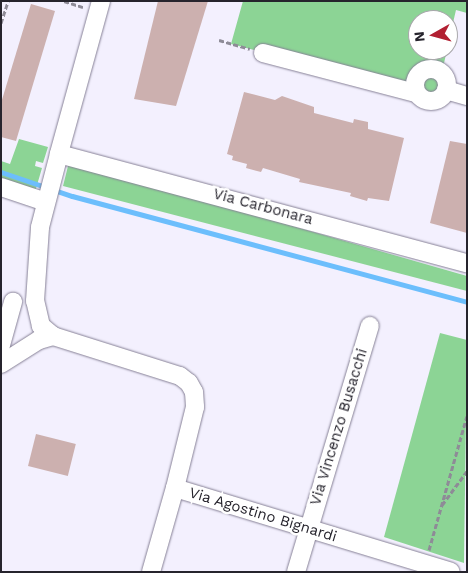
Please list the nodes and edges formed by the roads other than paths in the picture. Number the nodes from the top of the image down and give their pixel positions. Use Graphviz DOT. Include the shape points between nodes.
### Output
graph roads {
  1 [pos="95,5"];
  2 [pos="263,53"];
  3 [pos="446,90"];
  4 [pos="416,93"];
  5 [pos="467,96"];
  6 [pos="59,154"];
  7 [pos="1,188"];
  8 [pos="46,202"];
  9 [pos="467,263"];
  10 [pos="13,302"];
  11 [pos="370,326"];
  12 [pos="52,336"];
  13 [pos="1,345"];
  14 [pos="1,364"];
  15 [pos="175,488"];
  16 [pos="308,528"];
  17 [pos="151,572"];
  18 [pos="296,572"];
  19 [pos="451,572"];
  1 -- 6 [label="street"];
  2 -- 4 [label="street"];
  3 -- 4 [label="street" via="432,102"];
  3 -- 4 [label="street" via="443,75 429,69 416,78"];
  3 -- 5 [label="street"];
  6 -- 8 [label="street"];
  6 -- 9 [label="street, Via Carbonara"];
  7 -- 8 [label="street"];
  8 -- 12 [label="street" via="40,227 36,301 41,326"];
  10 -- 13 [label="street"];
  11 -- 16 [label="street, Via Vincenzo Busacchi"];
  12 -- 14 [label="street" via="39,340"];
  12 -- 15 [label="street, Via Agostino Bignardi" via="180,376 189,383 194,392 195,407"];
  15 -- 16 [label="street, Via Agostino Bignardi"];
  15 -- 17 [label="street"];
  16 -- 18 [label="street, Via Vincenzo Busacchi"];
  16 -- 19 [label="street, Via Agostino Bignardi"];
}
